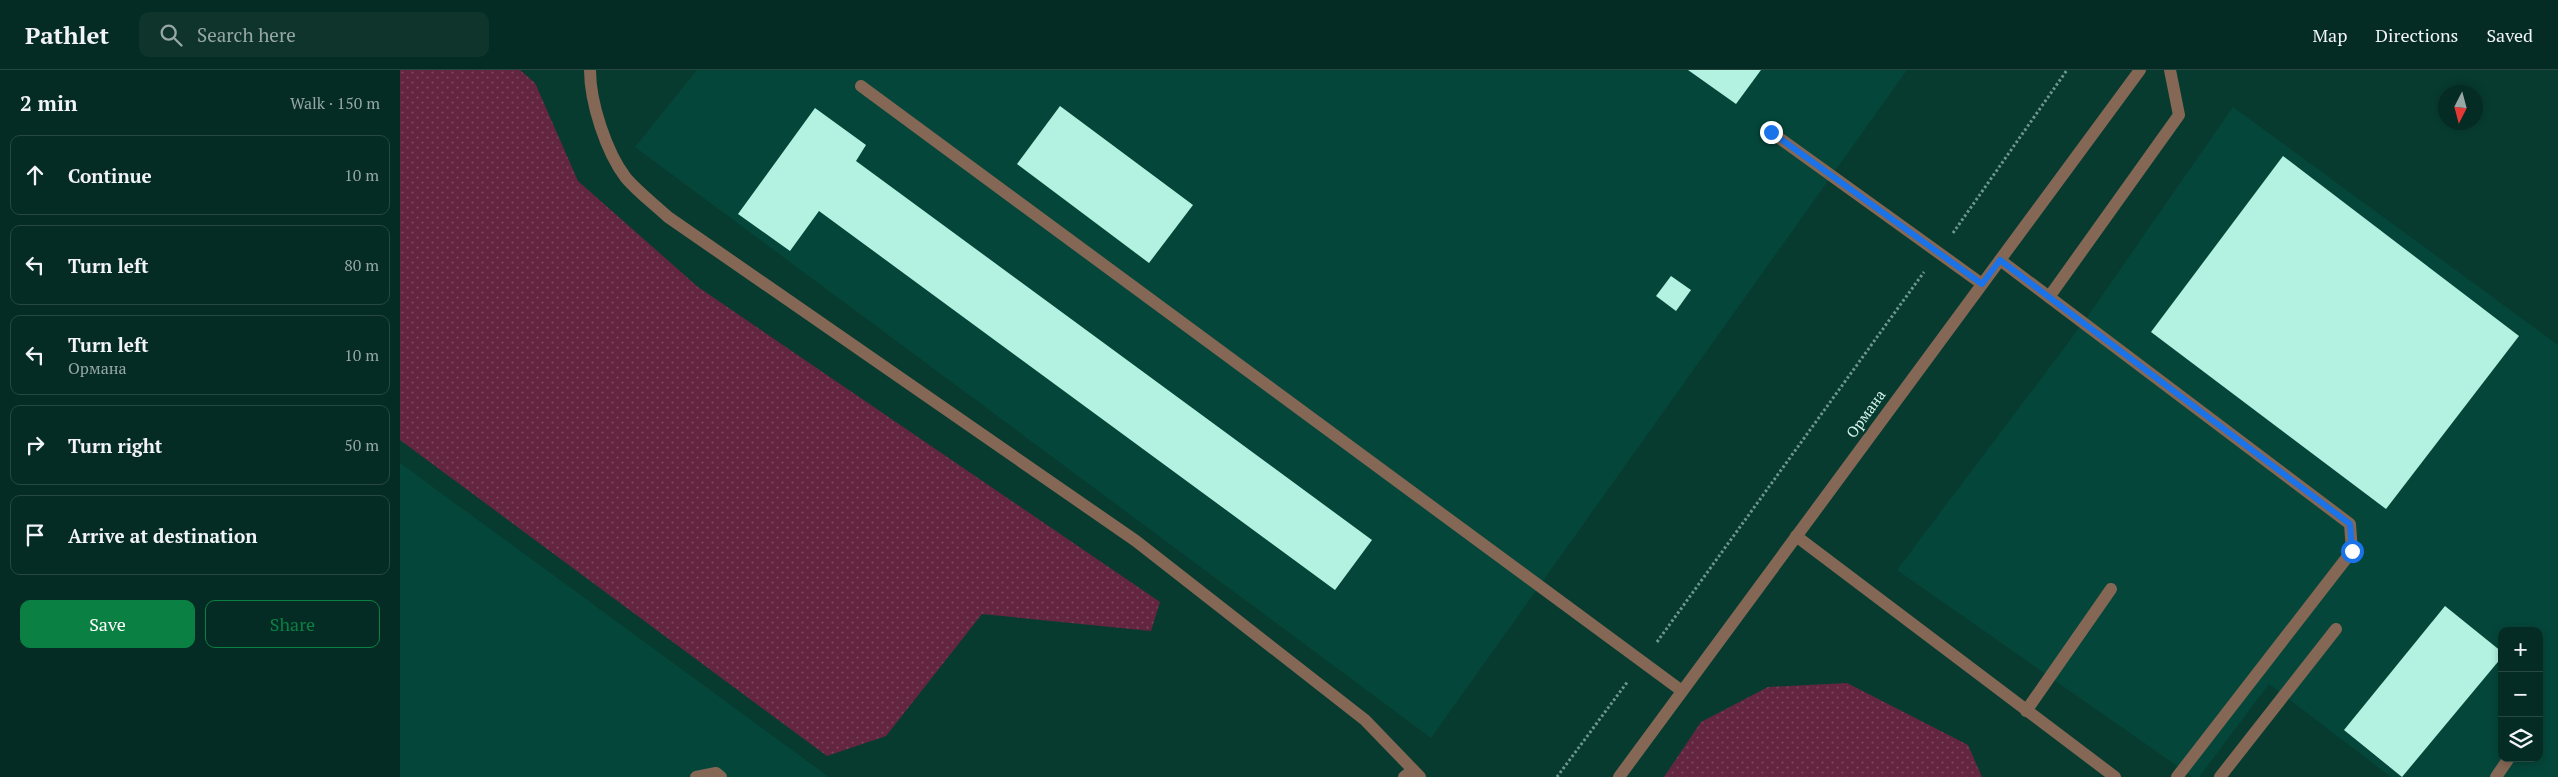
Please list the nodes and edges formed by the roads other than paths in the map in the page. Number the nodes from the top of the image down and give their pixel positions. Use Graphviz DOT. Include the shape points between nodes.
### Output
graph roads {
  1 [pos="590,70"];
  2 [pos="2140,70"];
  3 [pos="2170,70"];
  4 [pos="861,86"];
  5 [pos="1771,132"];
  6 [pos="2000,260"];
  7 [pos="1982,284"];
  8 [pos="2049,297"];
  9 [pos="1796,536"];
  10 [pos="2111,589"];
  11 [pos="2336,629"];
  12 [pos="1682,691"];
  13 [pos="2026,710"];
  14 [pos="2506,762"];
  15 [pos="2097,764"];
  16 [pos="1412,775"];
  17 [pos="696,777"];
  18 [pos="721,777"];
  19 [pos="1619,777"];
  20 [pos="2104,777"];
  21 [pos="2115,777"];
  22 [pos="2177,777"];
  23 [pos="2220,777"];
  24 [pos="2496,777"];
  1 -- 16 [label="street" via="604,138 626,177 668,217 1136,541 1365,720"];
  2 -- 6 [label="street, Ормана"];
  3 -- 8 [label="street" via="2178,115"];
  4 -- 12 [label="street"];
  5 -- 7 [label="street"];
  6 -- 7 [label="street, Ормана"];
  6 -- 8 [label="street"];
  7 -- 9 [label="street, Ормана"];
  8 -- 22 [label="street" via="2350,524 2352,551"];
  9 -- 12 [label="street, Ормана"];
  9 -- 13 [label="street"];
  10 -- 13 [label="street"];
  11 -- 23 [label="street"];
  12 -- 19 [label="street, Ормана"];
  13 -- 15 [label="street"];
  14 -- 24 [label="street"];
  15 -- 20 [label="street"];
  15 -- 21 [label="street"];
  17 -- 18 [label="street" via="716,773"];
}
